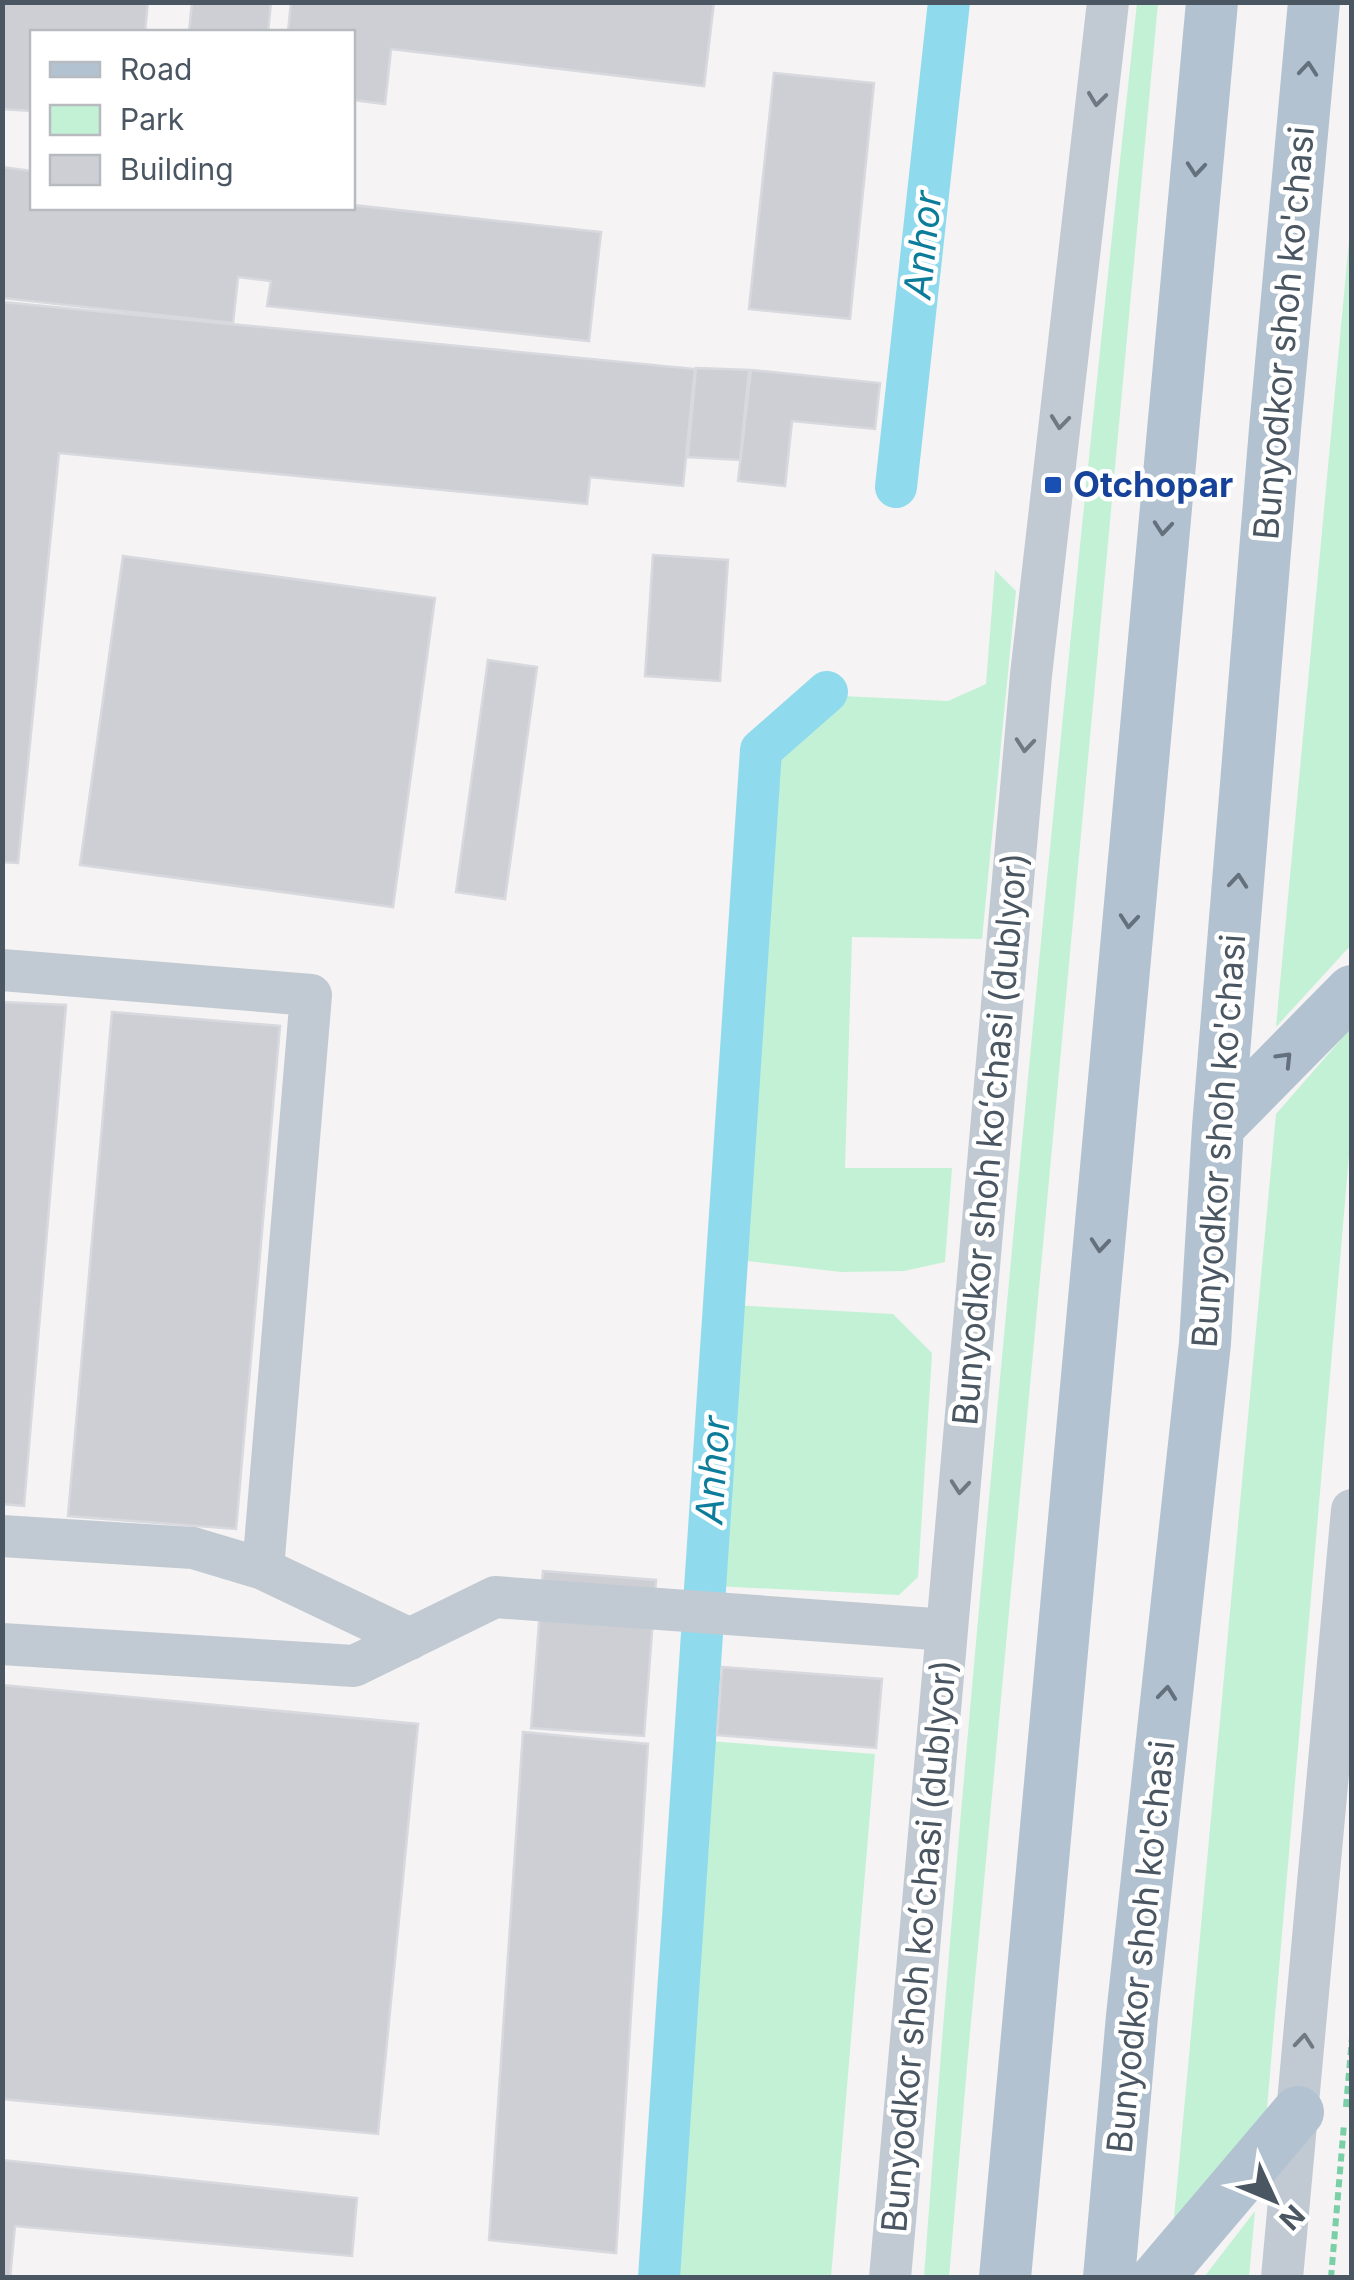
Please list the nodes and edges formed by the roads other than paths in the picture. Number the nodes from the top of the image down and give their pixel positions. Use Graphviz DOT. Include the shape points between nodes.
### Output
graph roads {
  1 [pos="1108,2"];
  2 [pos="1212,2"];
  3 [pos="1314,2"];
  4 [pos="2,970"];
  5 [pos="1352,991"];
  6 [pos="1218,1127"];
  7 [pos="1352,1510"];
  8 [pos="2,1536"];
  9 [pos="263,1570"];
  10 [pos="947,1630"];
  11 [pos="410,1639"];
  12 [pos="2,1644"];
  13 [pos="1298,2112"];
  14 [pos="890,2278"];
  15 [pos="1005,2278"];
  16 [pos="1109,2278"];
  17 [pos="1157,2278"];
  18 [pos="1282,2278"];
  1 -- 10 [label="street, Bunyodkor shoh koʻchasi (dublyor), one-way" via="1031,675"];
  2 -- 15 [label="main road, one-way"];
  6 -- 3 [label="main road, Bunyodkor shoh ko'chasi, one-way"];
  4 -- 9 [label="street" via="312,995"];
  6 -- 5 [label="main road, one-way"];
  16 -- 6 [label="main road, Bunyodkor shoh ko'chasi, one-way" via="1205,1342"];
  13 -- 7 [label="street, one-way"];
  8 -- 9 [label="street" via="193,1548"];
  9 -- 11 [label="street"];
  10 -- 11 [label="street" via="495,1596"];
  10 -- 14 [label="street, Bunyodkor shoh koʻchasi (dublyor)"];
  11 -- 12 [label="street" via="354,1666"];
  13 -- 17 [label="main road"];
  13 -- 18 [label="street"];
}
